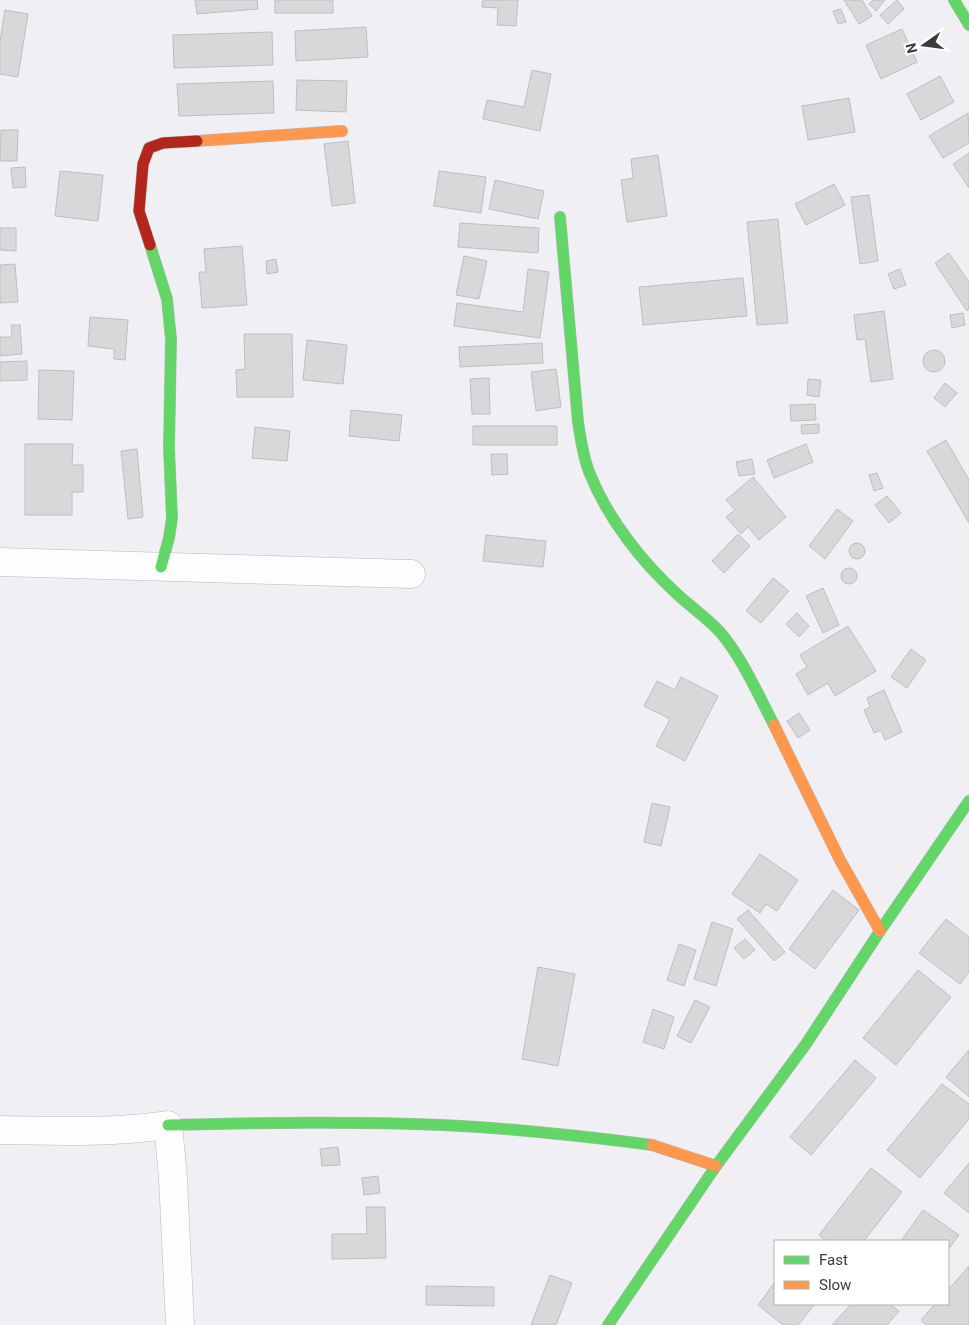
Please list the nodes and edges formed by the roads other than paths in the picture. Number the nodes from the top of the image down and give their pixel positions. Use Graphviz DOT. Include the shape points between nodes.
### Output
graph roads {
  1 [pos="954,0"];
  2 [pos="969,25"];
  3 [pos="342,131"];
  4 [pos="560,216"];
  5 [pos="0,562"];
  6 [pos="161,567"];
  7 [pos="412,574"];
  8 [pos="969,801"];
  9 [pos="880,930"];
  10 [pos="168,1125"];
  11 [pos="0,1130"];
  12 [pos="716,1166"];
  13 [pos="180,1325"];
  14 [pos="608,1325"];
  1 -- 2 [label="street"];
  3 -- 6 [label="street" via="163,143 149,148 143,164 139,212 167,300 171,339 169,448 172,518"];
  4 -- 9 [label="street" via="575,390 590,474 602,500 649,565 726,639 764,702 842,863"];
  5 -- 6 [label="street"];
  6 -- 7 [label="street"];
  8 -- 9 [label="street"];
  9 -- 12 [label="street" via="806,1044"];
  10 -- 11 [label="street" via="86,1132"];
  10 -- 12 [label="street" via="300,1122 442,1125 592,1136 657,1146"];
  10 -- 13 [label="street"];
  12 -- 14 [label="street"];
}
